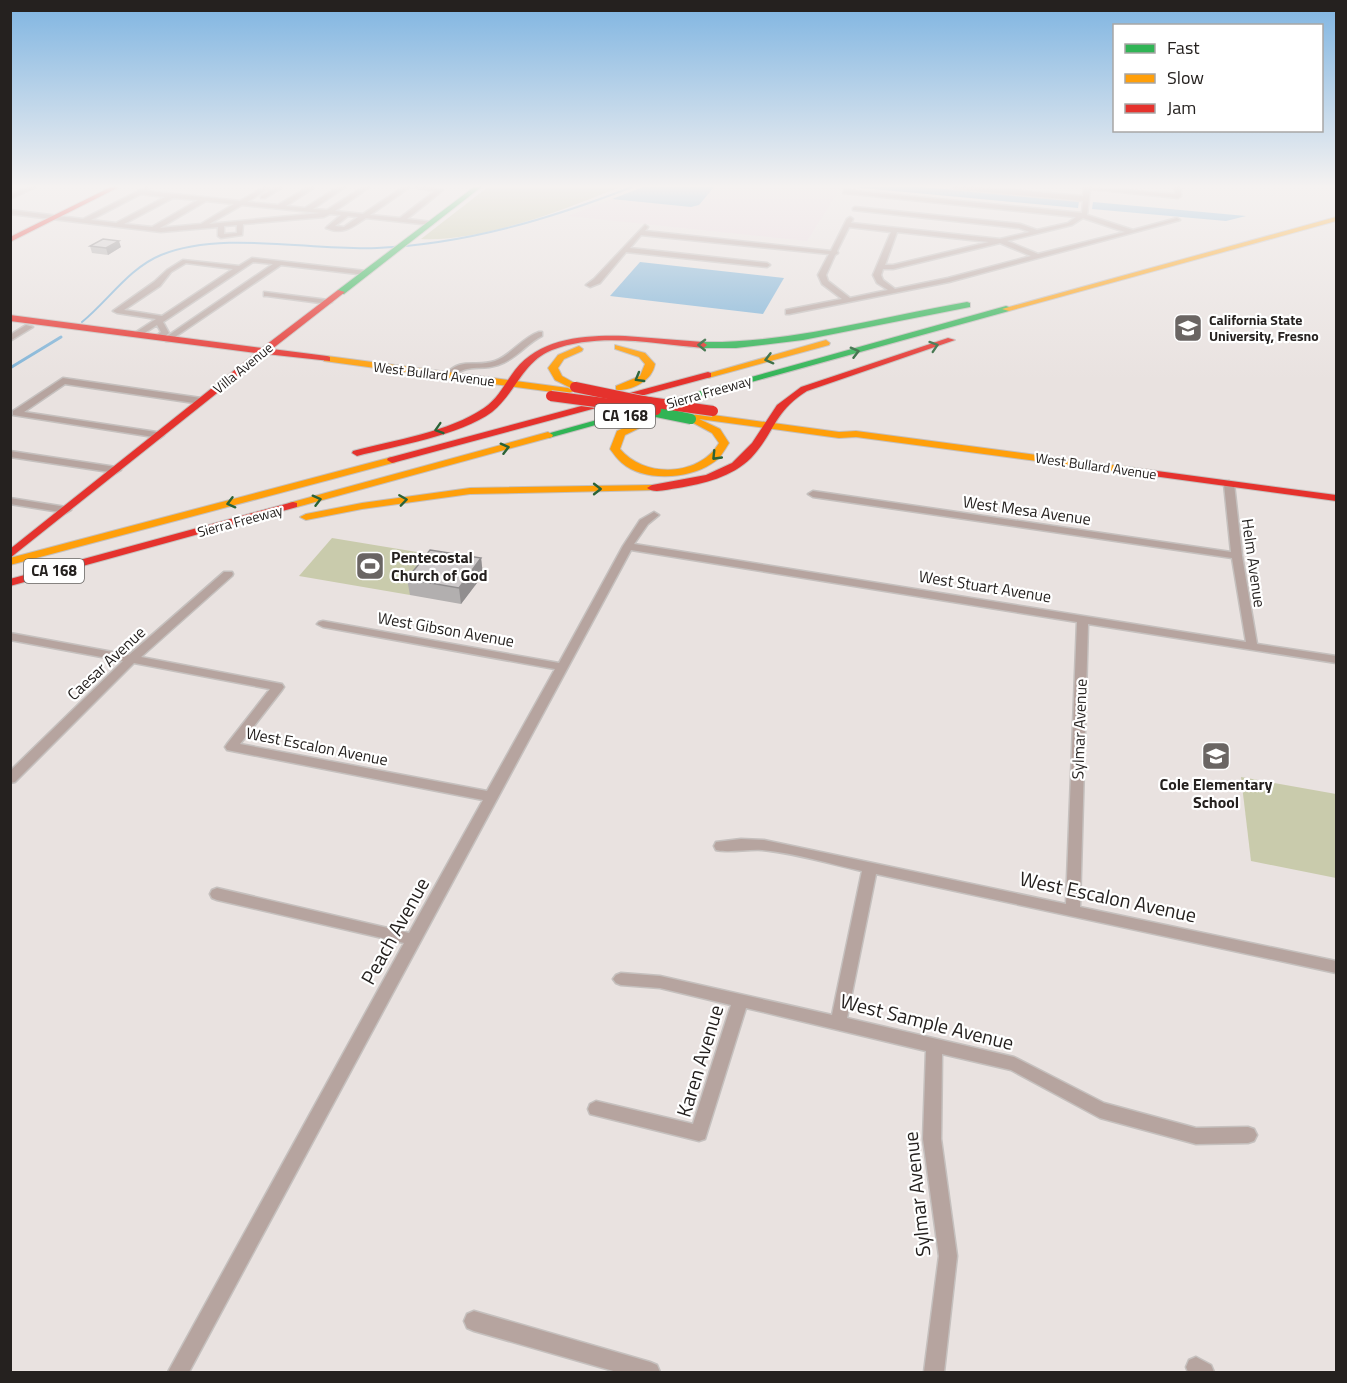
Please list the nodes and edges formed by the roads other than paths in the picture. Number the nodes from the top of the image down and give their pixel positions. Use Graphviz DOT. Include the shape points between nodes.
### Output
graph roads {
  1 [pos="393,252"];
  2 [pos="624,252"];
  3 [pos="640,252"];
  4 [pos="775,252"];
  5 [pos="821,252"];
  6 [pos="886,252"];
  7 [pos="957,252"];
  8 [pos="1025,252"];
  9 [pos="1059,252"];
  10 [pos="1166,252"];
  11 [pos="1220,252"];
  12 [pos="835,253"];
  13 [pos="1038,257"];
  14 [pos="280,263"];
  15 [pos="767,265"];
  16 [pos="880,267"];
  17 [pos="240,268"];
  18 [pos="1151,271"];
  19 [pos="366,273"];
  20 [pos="761,274"];
  21 [pos="590,285"];
  22 [pos="894,291"];
  23 [pos="267,294"];
  24 [pos="848,300"];
  25 [pos="328,302"];
  26 [pos="967,305"];
  27 [pos="789,312"];
  28 [pos="10,318"];
  29 [pos="161,319"];
  30 [pos="10,325"];
  31 [pos="29,327"];
  32 [pos="99,330"];
  33 [pos="137,334"];
  34 [pos="539,334"];
  35 [pos="164,338"];
  36 [pos="10,339"];
  37 [pos="260,354"];
  38 [pos="824,360"];
  39 [pos="373,372"];
  40 [pos="449,375"];
  41 [pos="507,387"];
  42 [pos="572,389"];
  43 [pos="201,401"];
  44 [pos="695,417"];
  45 [pos="767,421"];
  46 [pos="160,435"];
  47 [pos="10,454"];
  48 [pos="409,455"];
  49 [pos="340,458"];
  50 [pos="308,468"];
  51 [pos="116,470"];
  52 [pos="1229,484"];
  53 [pos="813,494"];
  54 [pos="1336,498"];
  55 [pos="10,501"];
  56 [pos="66,510"];
  57 [pos="654,515"];
  58 [pos="628,546"];
  59 [pos="10,555"];
  60 [pos="1237,556"];
  61 [pos="98,560"];
  62 [pos="10,562"];
  63 [pos="228,574"];
  64 [pos="10,583"];
  65 [pos="1083,619"];
  66 [pos="323,624"];
  67 [pos="10,636"];
  68 [pos="1252,646"];
  69 [pos="135,658"];
  70 [pos="1336,660"];
  71 [pos="563,667"];
  72 [pos="10,779"];
  73 [pos="492,797"];
  74 [pos="721,846"];
  75 [pos="870,868"];
  76 [pos="217,894"];
  77 [pos="1073,911"];
  78 [pos="414,940"];
  79 [pos="1336,967"];
  80 [pos="621,979"];
  81 [pos="740,1001"];
  82 [pos="838,1022"];
  83 [pos="934,1046"];
  84 [pos="596,1108"];
  85 [pos="1248,1135"];
  86 [pos="474,1321"];
  87 [pos="178,1372"];
  88 [pos="650,1372"];
  89 [pos="934,1372"];
  1 -- 19 [label="main road, Villa Avenue"];
  2 -- 21 [label="street"];
  3 -- 15 [label="street"];
  4 -- 15 [label="street"];
  5 -- 12 [label="street"];
  6 -- 16 [label="street"];
  7 -- 16 [label="street"];
  8 -- 13 [label="street"];
  9 -- 13 [label="street"];
  10 -- 26 [label="main road, Sierra Freeway / CA 168"];
  11 -- 18 [label="main road, Sierra Freeway / CA 168"];
  12 -- 24 [label="street" via="822,275"];
  13 -- 22 [label="street"];
  14 -- 17 [label="street" via="252,260"];
  14 -- 19 [label="street"];
  14 -- 35 [label="street"];
  15 -- 20 [label="street"];
  16 -- 22 [label="street" via="880,281"];
  17 -- 29 [label="street"];
  17 -- 29 [label="street" via="185,261 117,311"];
  38 -- 18 [label="main road, Sierra Freeway / CA 168, one-way"];
  45 -- 18 [label="main road, one-way" via="791,396 804,389"];
  19 -- 25 [label="main road, Villa Avenue"];
  22 -- 24 [label="street"];
  23 -- 25 [label="street"];
  24 -- 27 [label="street"];
  25 -- 37 [label="main road, Villa Avenue"];
  26 -- 41 [label="main road, one-way" via="935,308 786,340 734,345 599,339 571,342 551,347 526,362"];
  26 -- 48 [label="main road, Sierra Freeway / CA 168, one-way"];
  28 -- 32 [label="main road, West Bullard Avenue"];
  29 -- 33 [label="street"];
  29 -- 35 [label="street"];
  30 -- 31 [label="main road, West Bullard Avenue"];
  31 -- 32 [label="main road"];
  31 -- 36 [label="street"];
  31 -- 37 [label="main road, West Bullard Avenue"];
  32 -- 33 [label="main road, West Bullard Avenue"];
  33 -- 35 [label="main road, West Bullard Avenue"];
  34 -- 40 [label="street" via="500,362 462,365"];
  35 -- 37 [label="main road, West Bullard Avenue"];
  37 -- 39 [label="main road, West Bullard Avenue"];
  37 -- 40 [label="main road, West Bullard Avenue"];
  37 -- 43 [label="main road, Villa Avenue"];
  44 -- 38 [label="main road, one-way" via="717,432 724,444 719,456 705,466 682,471 647,470 617,454 617,438 630,427"];
  61 -- 38 [label="main road, Sierra Freeway / CA 168, one-way"];
  39 -- 40 [label="main road"];
  39 -- 41 [label="main road, West Bullard Avenue"];
  40 -- 41 [label="main road, West Bullard Avenue"];
  41 -- 42 [label="main road, West Bullard Avenue"];
  41 -- 44 [label="main road, West Bullard Avenue, bridge"];
  41 -- 49 [label="main road, one-way" via="492,407 481,414"];
  42 -- 45 [label="main road, West Bullard Avenue, bridge"];
  42 -- 48 [label="main road, one-way" via="556,376 553,368 561,357 574,350 617,347 640,354 650,364 648,374 635,382"];
  43 -- 46 [label="main road, Villa Avenue"];
  43 -- 46 [label="street" via="63,381 16,413"];
  44 -- 45 [label="main road, West Bullard Avenue"];
  45 -- 52 [label="main road, West Bullard Avenue" via="839,435 856,434"];
  61 -- 45 [label="main road, one-way" via="362,506 460,493 646,489 688,484 739,463 755,446"];
  46 -- 51 [label="main road, Villa Avenue"];
  47 -- 51 [label="street"];
  48 -- 62 [label="main road, Sierra Freeway / CA 168, one-way"];
  50 -- 59 [label="main road"];
  51 -- 56 [label="main road, Villa Avenue"];
  52 -- 54 [label="main road, West Bullard Avenue"];
  52 -- 60 [label="street, Helm Avenue"];
  53 -- 60 [label="street, West Mesa Avenue"];
  55 -- 56 [label="street"];
  56 -- 59 [label="main road, Villa Avenue"];
  57 -- 58 [label="street, Peach Avenue" via="644,522"];
  58 -- 65 [label="street, West Stuart Avenue"];
  58 -- 71 [label="street, Peach Avenue"];
  60 -- 68 [label="street, Helm Avenue"];
  61 -- 64 [label="main road, Sierra Freeway / CA 168"];
  63 -- 69 [label="street, Caesar Avenue"];
  65 -- 68 [label="street, West Stuart Avenue"];
  65 -- 77 [label="street, Sylmar Avenue"];
  66 -- 71 [label="street, West Gibson Avenue"];
  67 -- 69 [label="street, West Escalon Avenue"];
  68 -- 70 [label="street, West Stuart Avenue"];
  69 -- 72 [label="street, Caesar Avenue"];
  69 -- 73 [label="street, West Escalon Avenue" via="278,687 231,747"];
  71 -- 73 [label="street, Peach Avenue"];
  73 -- 78 [label="street, Peach Avenue"];
  74 -- 75 [label="street, West Escalon Avenue" via="764,844"];
  75 -- 77 [label="street, West Escalon Avenue"];
  75 -- 82 [label="street"];
  76 -- 78 [label="street"];
  77 -- 79 [label="street, West Escalon Avenue"];
  78 -- 87 [label="street, Peach Avenue"];
  80 -- 81 [label="street, West Sample Avenue" via="660,982"];
  81 -- 82 [label="street, West Sample Avenue"];
  81 -- 84 [label="street, Karen Avenue" via="699,1133"];
  82 -- 83 [label="street, West Sample Avenue"];
  83 -- 85 [label="street, West Sample Avenue" via="1014,1064 1100,1110 1196,1136"];
  83 -- 89 [label="street, Sylmar Avenue" via="932,1139 948,1256"];
  86 -- 88 [label="street"];
}
